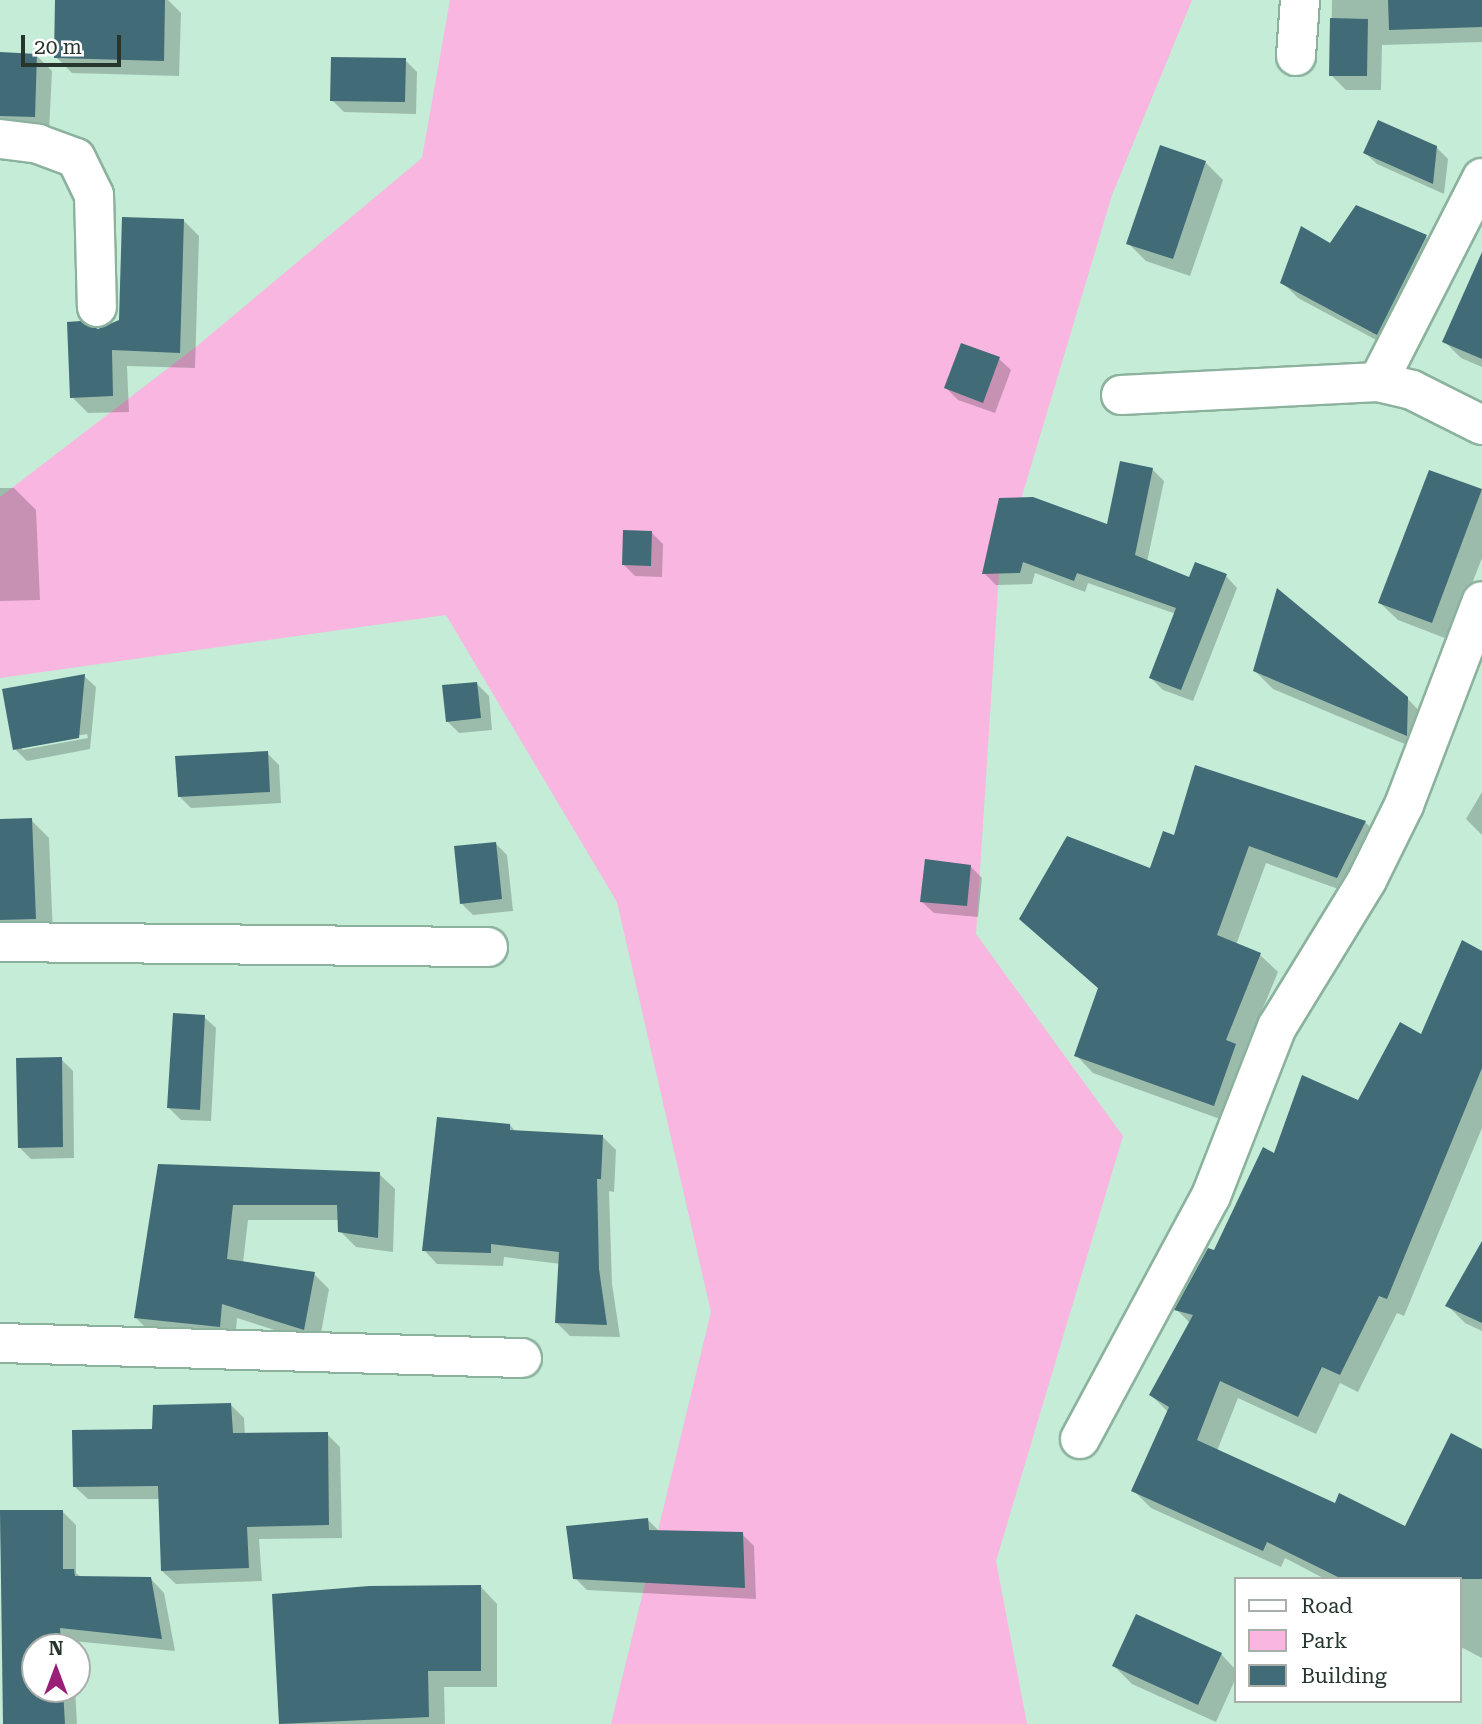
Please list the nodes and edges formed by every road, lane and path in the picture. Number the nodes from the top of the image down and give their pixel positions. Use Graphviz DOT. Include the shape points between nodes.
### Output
graph roads {
  1 [pos="1300,0"];
  2 [pos="1296,56"];
  3 [pos="0,139"];
  4 [pos="1482,178"];
  5 [pos="97,307"];
  6 [pos="1378,382"];
  7 [pos="1121,394"];
  8 [pos="1482,425"];
  9 [pos="1482,601"];
  10 [pos="0,942"];
  11 [pos="488,947"];
  12 [pos="0,1343"];
  13 [pos="522,1357"];
  14 [pos="1080,1440"];
  1 -- 2 [label="street"];
  3 -- 5 [label="street" via="38,144 76,158 93,195"];
  4 -- 6 [label="street"];
  6 -- 7 [label="street"];
  6 -- 8 [label="street" via="1412,390"];
  9 -- 14 [label="street" via="1404,805 1367,880 1277,1027 1211,1196"];
  10 -- 11 [label="street"];
  12 -- 13 [label="street"];
}
